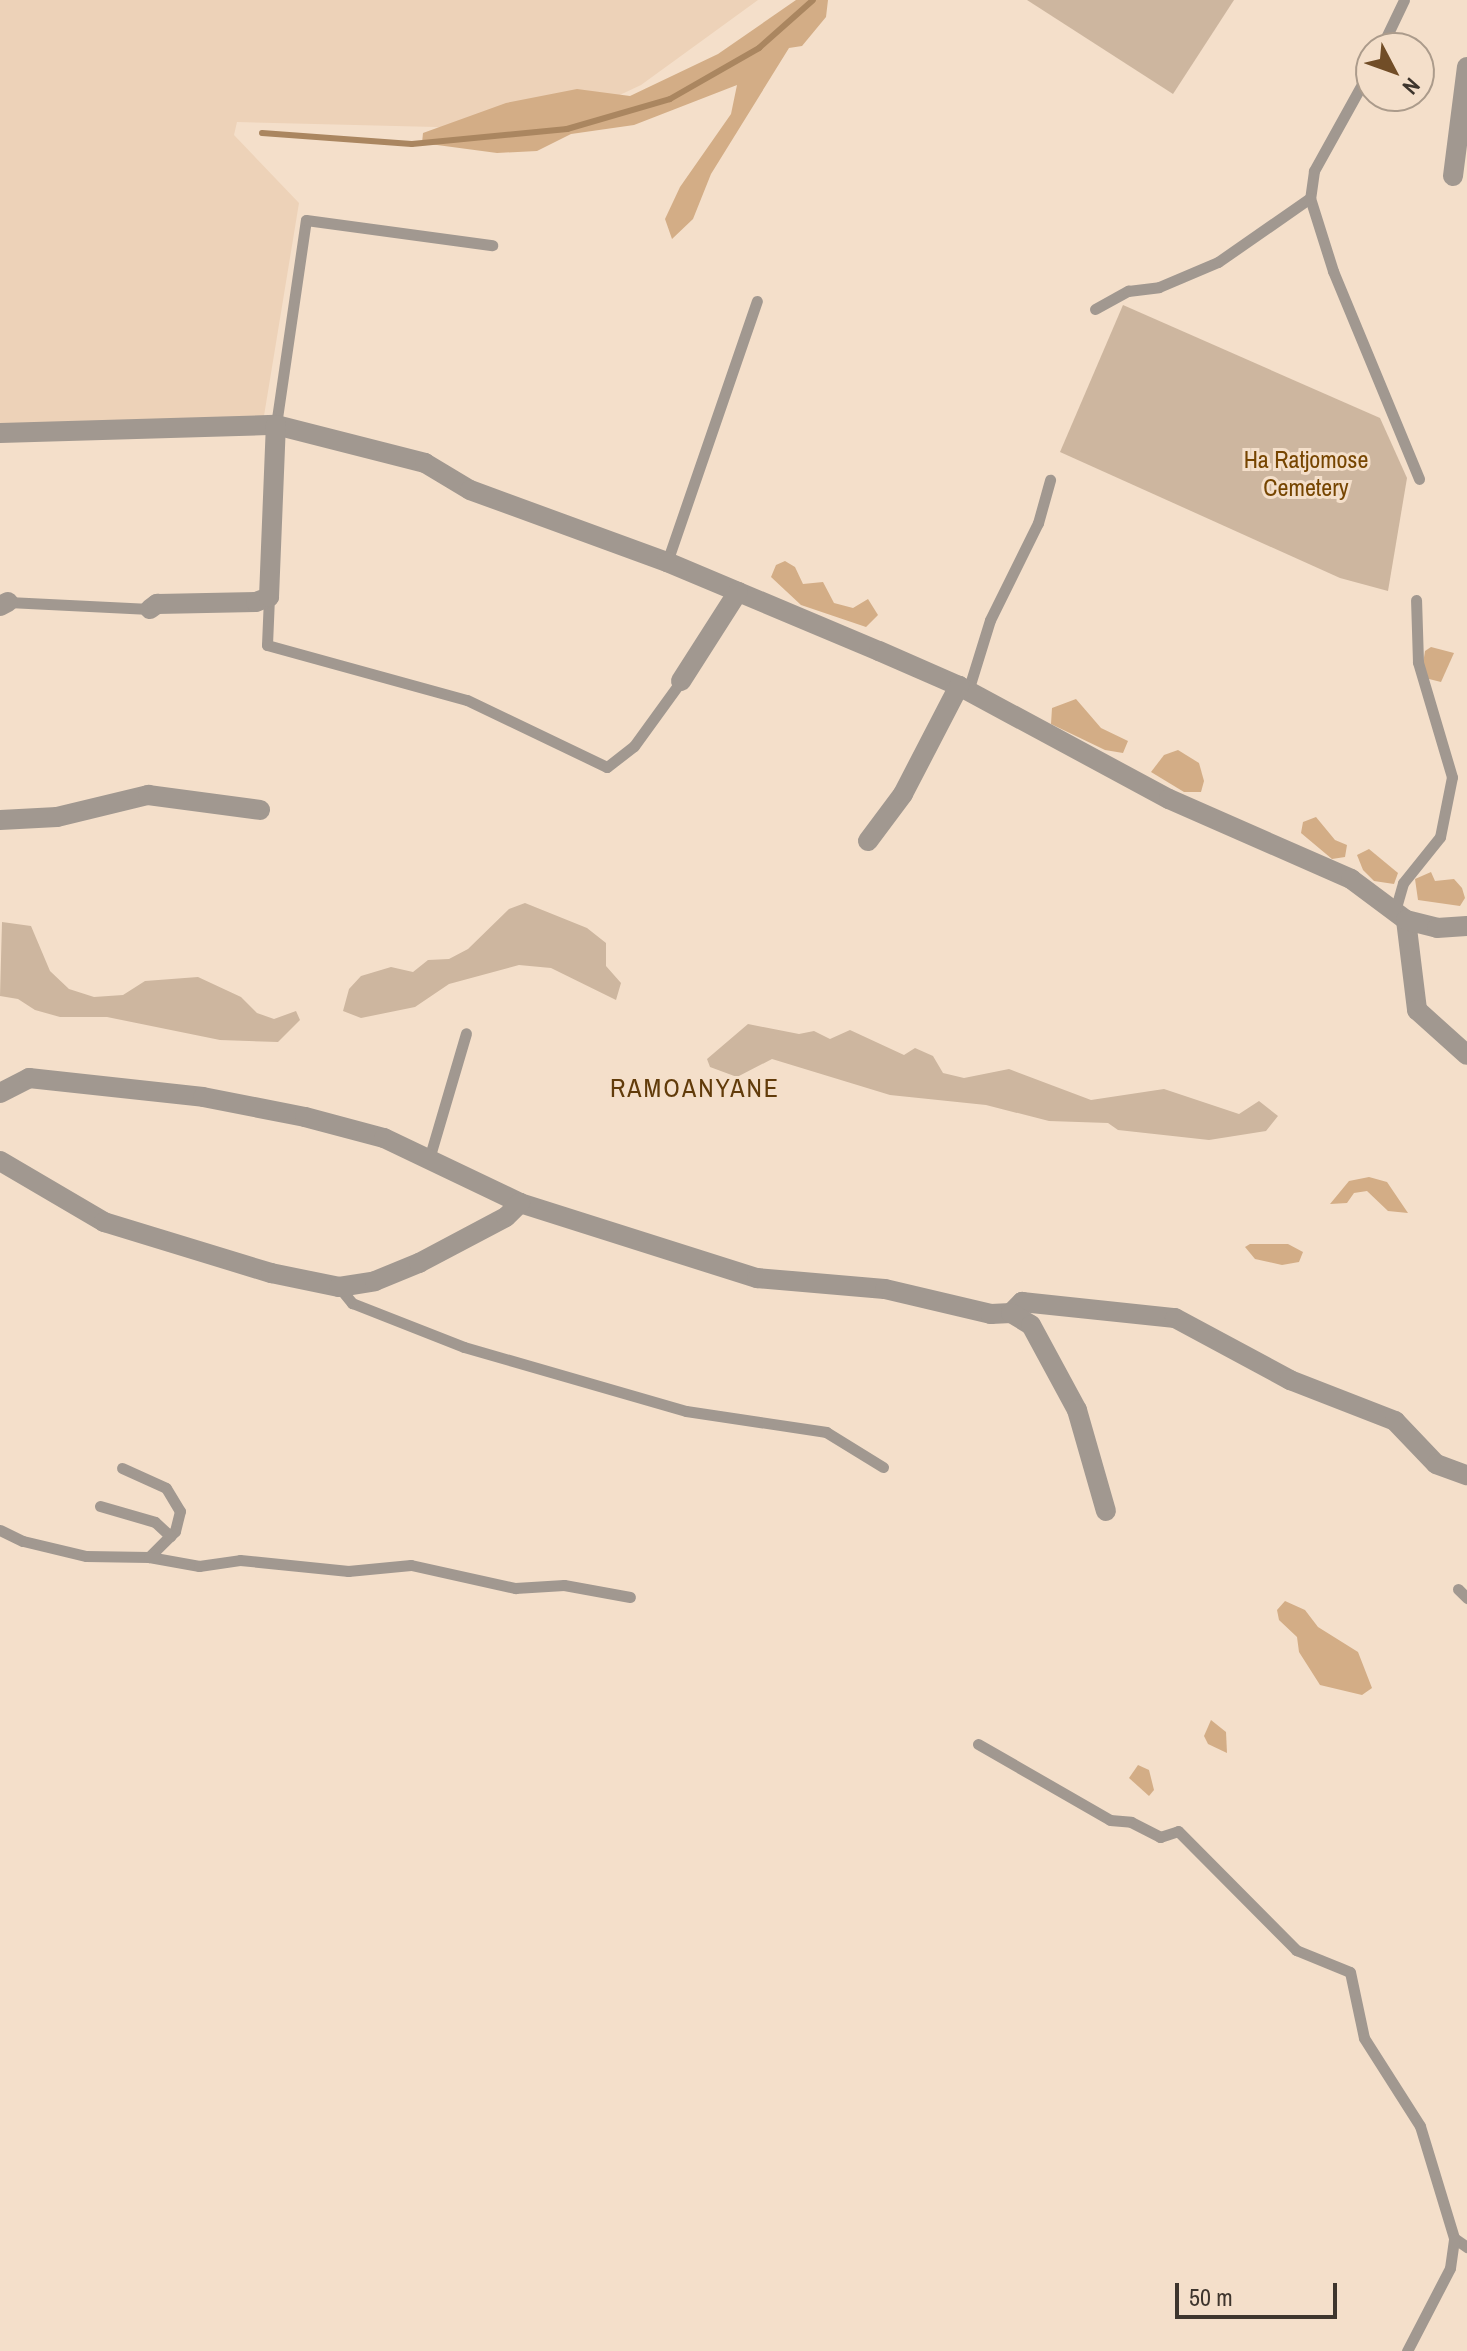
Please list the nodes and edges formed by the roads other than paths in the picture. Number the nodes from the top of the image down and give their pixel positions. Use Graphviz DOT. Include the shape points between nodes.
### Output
graph roads {
  1 [pos="1404,0"];
  2 [pos="1389,32"];
  3 [pos="1466,76"];
  4 [pos="1355,97"];
  5 [pos="1460,181"];
  6 [pos="1310,198"];
  7 [pos="492,245"];
  8 [pos="757,301"];
  9 [pos="1095,309"];
  10 [pos="276,425"];
  11 [pos="0,433"];
  12 [pos="1419,479"];
  13 [pos="1050,480"];
  14 [pos="667,562"];
  15 [pos="738,592"];
  16 [pos="269,597"];
  17 [pos="1416,600"];
  18 [pos="4,604"];
  19 [pos="150,609"];
  20 [pos="681,681"];
  21 [pos="964,688"];
  22 [pos="260,810"];
  23 [pos="0,820"];
  24 [pos="868,841"];
  25 [pos="1400,916"];
  26 [pos="1467,926"];
  27 [pos="466,1033"];
  28 [pos="1467,1055"];
  29 [pos="0,1093"];
  30 [pos="429,1159"];
  31 [pos="0,1161"];
  32 [pos="520,1203"];
  33 [pos="339,1287"];
  34 [pos="1011,1313"];
  35 [pos="883,1467"];
  36 [pos="122,1468"];
  37 [pos="1467,1475"];
  38 [pos="100,1506"];
  39 [pos="1106,1511"];
  40 [pos="0,1530"];
  41 [pos="170,1536"];
  42 [pos="149,1557"];
  43 [pos="630,1597"];
  44 [pos="978,1744"];
  45 [pos="1454,2238"];
  46 [pos="1467,2247"];
  47 [pos="1407,2351"];
  1 -- 2 [label="lane"];
  3 -- 5 [label="street"];
  4 -- 6 [label="lane" via="1314,171"];
  6 -- 9 [label="lane" via="1218,262 1159,287 1128,291"];
  6 -- 12 [label="lane" via="1333,271"];
  7 -- 10 [label="lane" via="306,220"];
  8 -- 14 [label="lane"];
  10 -- 11 [label="street"];
  10 -- 14 [label="street" via="425,463 470,490"];
  10 -- 16 [label="street" via="274,573"];
  13 -- 21 [label="lane" via="1038,523 990,620"];
  14 -- 15 [label="street"];
  15 -- 20 [label="street"];
  15 -- 21 [label="street"];
  16 -- 19 [label="street" via="256,602 157,604"];
  16 -- 20 [label="lane" via="267,645 467,700 607,767 634,746"];
  17 -- 25 [label="lane" via="1418,662 1452,777 1440,837 1403,883"];
  18 -- 19 [label="lane"];
  21 -- 24 [label="street" via="903,794"];
  21 -- 25 [label="street" via="1169,799 1351,879"];
  22 -- 23 [label="street" via="148,795 57,817"];
  25 -- 26 [label="street" via="1437,928"];
  25 -- 28 [label="street" via="1417,1010"];
  27 -- 30 [label="lane"];
  29 -- 30 [label="street" via="29,1078 203,1097 384,1138"];
  30 -- 32 [label="street"];
  31 -- 33 [label="street" via="104,1222 271,1273"];
  32 -- 33 [label="street" via="506,1217 419,1263 375,1281"];
  32 -- 34 [label="street" via="757,1278 885,1289 991,1314"];
  33 -- 35 [label="lane" via="352,1303 464,1347 686,1411 826,1432"];
  34 -- 37 [label="street" via="1022,1302 1175,1318 1290,1380 1395,1421 1436,1464"];
  34 -- 39 [label="street" via="1031,1325 1077,1410"];
  36 -- 41 [label="lane" via="166,1488 180,1511"];
  38 -- 41 [label="lane" via="155,1522"];
  40 -- 42 [label="lane" via="86,1556"];
  41 -- 42 [label="lane"];
  42 -- 43 [label="lane" via="199,1566 240,1560 348,1571 411,1565 515,1588 564,1585"];
  44 -- 45 [label="lane" via="1110,1820 1131,1822 1160,1837 1178,1831 1296,1950 1350,1972 1364,2038 1420,2126"];
  45 -- 46 [label="lane"];
  45 -- 47 [label="lane" via="1450,2268"];
}
